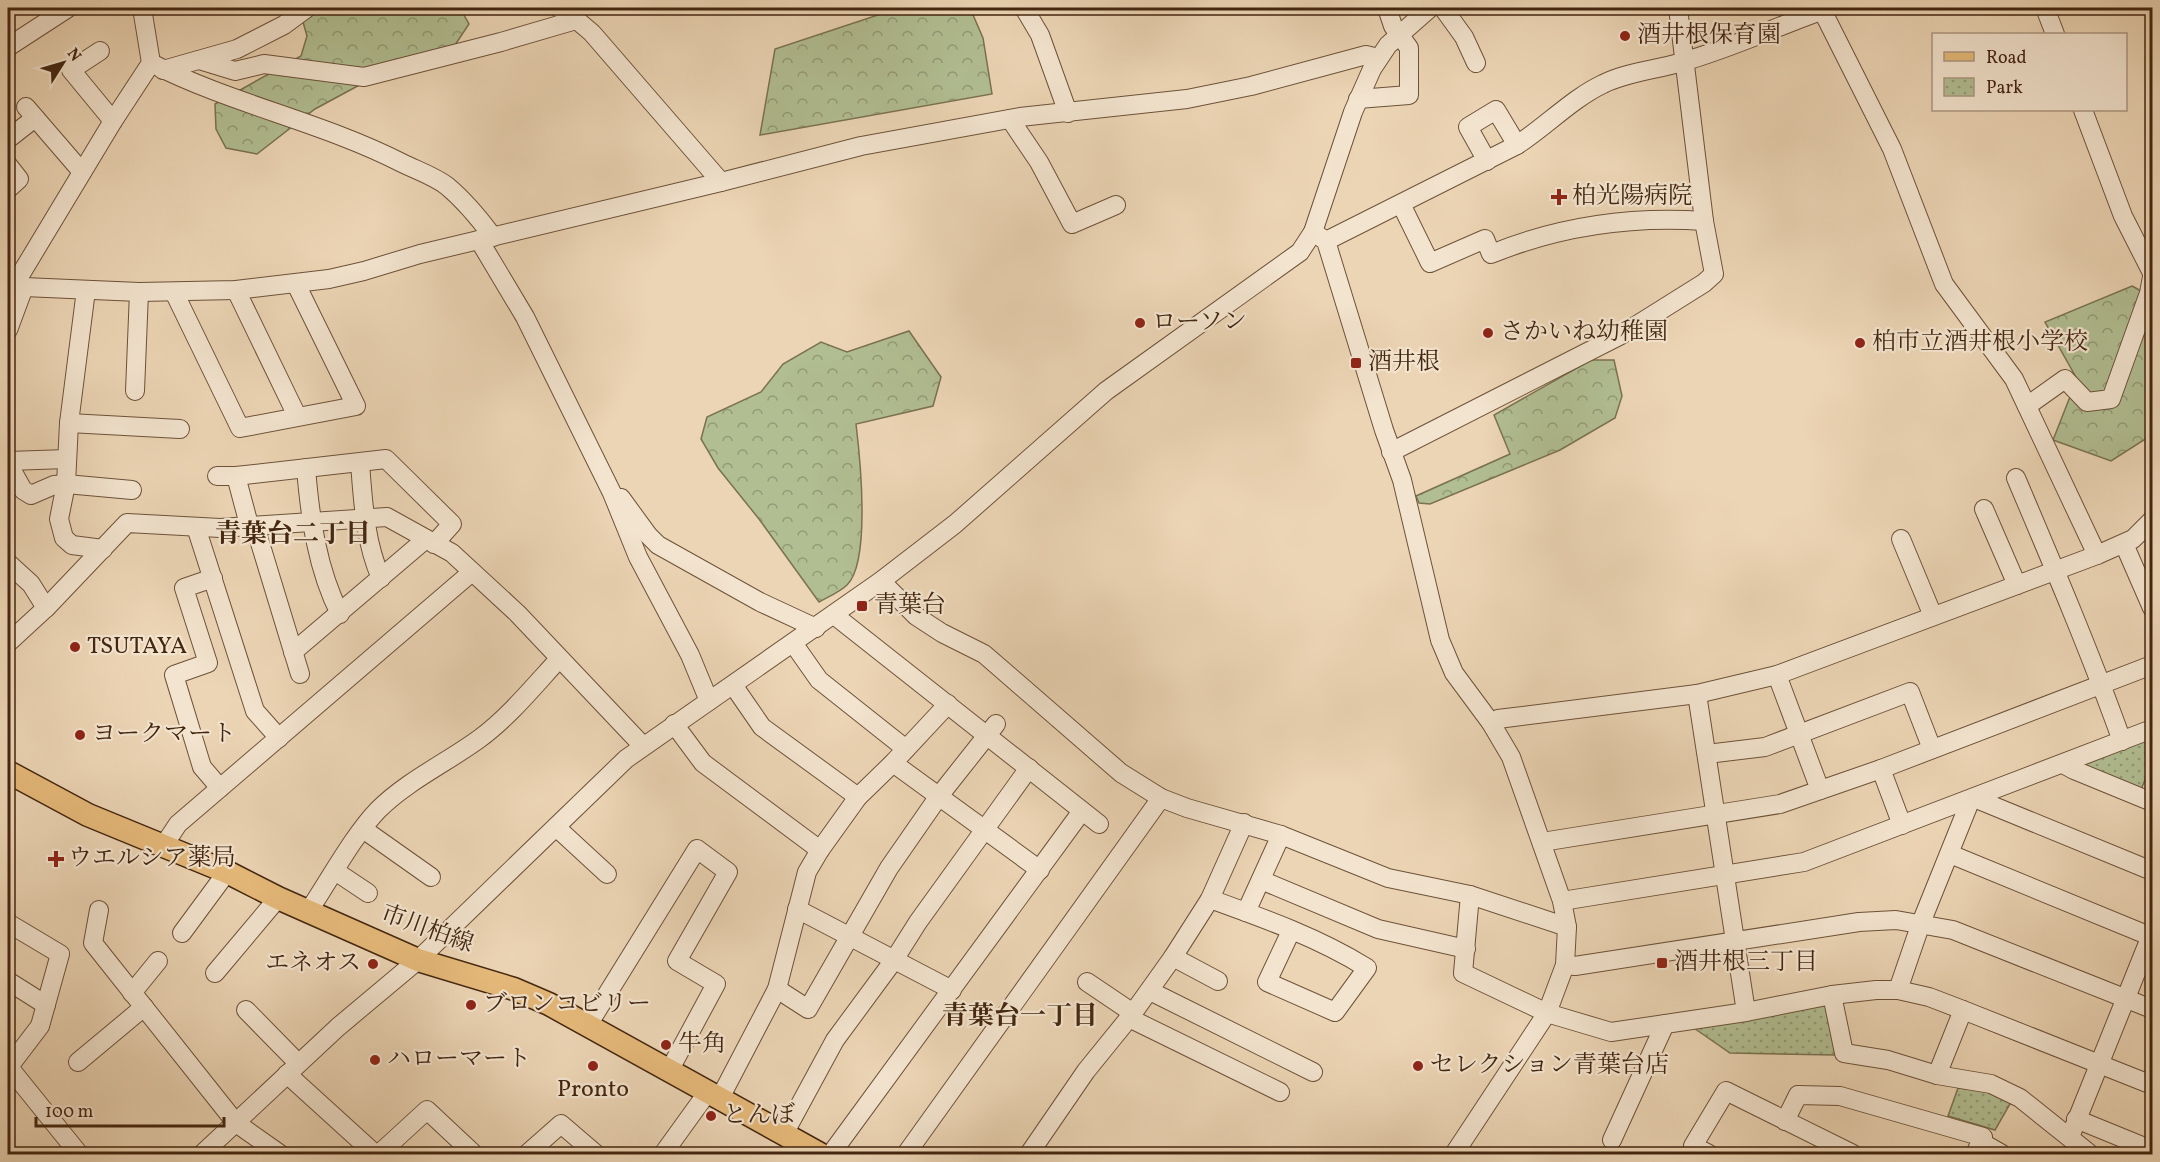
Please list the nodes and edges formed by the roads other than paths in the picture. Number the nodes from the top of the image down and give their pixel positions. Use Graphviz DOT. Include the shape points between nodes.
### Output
graph roads {
  1 [pos="68,8"];
  2 [pos="143,8"];
  3 [pos="307,8"];
  4 [pos="559,8"];
  5 [pos="1024,8"];
  6 [pos="1387,8"];
  7 [pos="1431,8"];
  8 [pos="1443,8"];
  9 [pos="1678,8"];
  10 [pos="2045,8"];
  11 [pos="1825,9"];
  12 [pos="576,20"];
  13 [pos="2055,33"];
  14 [pos="1399,34"];
  15 [pos="8,47"];
  16 [pos="100,51"];
  17 [pos="1378,58"];
  18 [pos="199,60"];
  19 [pos="1683,62"];
  20 [pos="1476,63"];
  21 [pos="157,67"];
  22 [pos="1358,99"];
  23 [pos="2083,111"];
  24 [pos="1068,113"];
  25 [pos="1010,119"];
  26 [pos="113,121"];
  27 [pos="8,139"];
  28 [pos="1517,146"];
  29 [pos="1487,161"];
  30 [pos="8,165"];
  31 [pos="81,172"];
  32 [pos="721,182"];
  33 [pos="8,189"];
  34 [pos="1401,204"];
  35 [pos="1116,205"];
  36 [pos="1704,221"];
  37 [pos="1319,237"];
  38 [pos="486,238"];
  39 [pos="2152,275"];
  40 [pos="16,281"];
  41 [pos="296,284"];
  42 [pos="86,290"];
  43 [pos="236,290"];
  44 [pos="139,292"];
  45 [pos="174,292"];
  46 [pos="8,330"];
  47 [pos="135,391"];
  48 [pos="2027,406"];
  49 [pos="297,416"];
  50 [pos="69,423"];
  51 [pos="180,429"];
  52 [pos="1391,452"];
  53 [pos="67,459"];
  54 [pos="8,462"];
  55 [pos="360,463"];
  56 [pos="306,468"];
  57 [pos="217,476"];
  58 [pos="236,476"];
  59 [pos="2016,478"];
  60 [pos="66,484"];
  61 [pos="132,490"];
  62 [pos="612,493"];
  63 [pos="1984,509"];
  64 [pos="365,518"];
  65 [pos="2152,520"];
  66 [pos="310,521"];
  67 [pos="253,526"];
  68 [pos="196,527"];
  69 [pos="1901,539"];
  70 [pos="430,542"];
  71 [pos="2124,544"];
  72 [pos="103,549"];
  73 [pos="2097,555"];
  74 [pos="8,563"];
  75 [pos="2056,571"];
  76 [pos="472,572"];
  77 [pos="213,578"];
  78 [pos="381,578"];
  79 [pos="881,582"];
  80 [pos="2017,585"];
  81 [pos="46,608"];
  82 [pos="2152,608"];
  83 [pos="340,614"];
  84 [pos="834,615"];
  85 [pos="1933,616"];
  86 [pos="816,627"];
  87 [pos="10,635"];
  88 [pos="793,643"];
  89 [pos="293,652"];
  90 [pos="560,659"];
  91 [pos="2152,665"];
  92 [pos="300,674"];
  93 [pos="1777,675"];
  94 [pos="733,685"];
  95 [pos="2102,685"];
  96 [pos="1697,694"];
  97 [pos="710,700"];
  98 [pos="948,704"];
  99 [pos="1491,723"];
  100 [pos="674,724"];
  101 [pos="2152,729"];
  102 [pos="991,730"];
  103 [pos="1800,735"];
  104 [pos="279,738"];
  105 [pos="2122,741"];
  106 [pos="643,746"];
  107 [pos="906,749"];
  108 [pos="1932,749"];
  109 [pos="1707,754"];
  110 [pos="893,763"];
  111 [pos="2063,764"];
  112 [pos="1029,768"];
  113 [pos="1881,768"];
  114 [pos="9,778"];
  115 [pos="220,788"];
  116 [pos="1820,790"];
  117 [pos="939,796"];
  118 [pos="858,797"];
  119 [pos="1161,798"];
  120 [pos="1972,799"];
  121 [pos="2152,802"];
  122 [pos="1082,811"];
  123 [pos="1717,814"];
  124 [pos="1244,823"];
  125 [pos="1099,824"];
  126 [pos="1902,825"];
  127 [pos="556,827"];
  128 [pos="363,829"];
  129 [pos="985,830"];
  130 [pos="1281,835"];
  131 [pos="1542,842"];
  132 [pos="164,844"];
  133 [pos="820,850"];
  134 [pos="1950,854"];
  135 [pos="335,870"];
  136 [pos="1040,870"];
  137 [pos="227,872"];
  138 [pos="2152,872"];
  139 [pos="607,874"];
  140 [pos="1723,875"];
  141 [pos="431,877"];
  142 [pos="1261,880"];
  143 [pos="368,893"];
  144 [pos="1470,895"];
  145 [pos="278,898"];
  146 [pos="1210,899"];
  147 [pos="1562,901"];
  148 [pos="797,909"];
  149 [pos="99,910"];
  150 [pos="308,912"];
  151 [pos="1246,912"];
  152 [pos="8,923"];
  153 [pos="1921,923"];
  154 [pos="1567,927"];
  155 [pos="1291,931"];
  156 [pos="182,933"];
  157 [pos="2152,935"];
  158 [pos="851,937"];
  159 [pos="1735,942"];
  160 [pos="1466,949"];
  161 [pos="1173,957"];
  162 [pos="418,960"];
  163 [pos="894,960"];
  164 [pos="158,961"];
  165 [pos="1565,965"];
  166 [pos="215,972"];
  167 [pos="8,981"];
  168 [pos="1218,981"];
  169 [pos="1087,982"];
  170 [pos="777,989"];
  171 [pos="952,990"];
  172 [pos="1898,990"];
  173 [pos="1150,991"];
  174 [pos="1832,995"];
  175 [pos="2125,998"];
  176 [pos="138,1000"];
  177 [pos="46,1005"];
  178 [pos="2152,1009"];
  179 [pos="246,1010"];
  180 [pos="1963,1010"];
  181 [pos="1746,1012"];
  182 [pos="1547,1013"];
  183 [pos="1131,1016"];
  184 [pos="1665,1024"];
  185 [pos="588,1025"];
  186 [pos="78,1062"];
  187 [pos="2099,1064"];
  188 [pos="8,1067"];
  189 [pos="293,1069"];
  190 [pos="669,1071"];
  191 [pos="1312,1072"];
  192 [pos="1937,1075"];
  193 [pos="2152,1085"];
  194 [pos="1280,1092"];
  195 [pos="713,1096"];
  196 [pos="2076,1119"];
  197 [pos="1785,1120"];
  198 [pos="236,1123"];
  199 [pos="784,1134"];
  200 [pos="2070,1137"];
  201 [pos="1612,1140"];
  202 [pos="1978,1148"];
  203 [pos="2152,1150"];
  204 [pos="79,1155"];
  205 [pos="202,1155"];
  206 [pos="280,1155"];
  207 [pos="375,1155"];
  208 [pos="379,1155"];
  209 [pos="474,1155"];
  210 [pos="527,1155"];
  211 [pos="596,1155"];
  212 [pos="663,1155"];
  213 [pos="820,1155"];
  214 [pos="831,1155"];
  215 [pos="906,1155"];
  216 [pos="1029,1155"];
  217 [pos="1454,1155"];
  218 [pos="1709,1155"];
  219 [pos="1853,1155"];
  220 [pos="2002,1155"];
  221 [pos="2090,1155"];
  1 -- 15 [label="street"];
  2 -- 21 [label="street"];
  3 -- 18 [label="street" via="284,25 237,49"];
  4 -- 12 [label="street"];
  5 -- 24 [label="street" via="1040,35"];
  6 -- 14 [label="street"];
  7 -- 14 [label="street"];
  8 -- 20 [label="street" via="1464,37"];
  9 -- 19 [label="street"];
  10 -- 13 [label="street"];
  11 -- 19 [label="street"];
  11 -- 48 [label="street" via="1892,149 1944,284 2014,379"];
  12 -- 18 [label="street" via="364,77 264,64 235,71"];
  12 -- 32 [label="street" via="592,33"];
  14 -- 17 [label="street"];
  14 -- 22 [label="street" via="1409,48 1409,95"];
  16 -- 26 [label="street" via="71,70"];
  17 -- 22 [label="street"];
  17 -- 24 [label="street" via="1366,55 1187,99"];
  18 -- 21 [label="street"];
  19 -- 28 [label="street" via="1603,84"];
  19 -- 36 [label="street"];
  21 -- 26 [label="street"];
  21 -- 38 [label="street" via="397,160 445,185 472,209"];
  22 -- 37 [label="street"];
  23 -- 39 [label="street" via="2123,216"];
  24 -- 25 [label="street"];
  25 -- 32 [label="street" via="861,146"];
  25 -- 35 [label="street" via="1039,162 1072,224"];
  26 -- 31 [label="street"];
  27 -- 31 [label="street" via="31,112"];
  28 -- 29 [label="street"];
  28 -- 29 [label="street" via="1496,110 1468,127"];
  29 -- 34 [label="street"];
  30 -- 33 [label="street" via="20,179"];
  31 -- 40 [label="street"];
  32 -- 38 [label="street"];
  34 -- 36 [label="street" via="1430,263 1485,239 1491,254 1544,235 1591,225 1640,220"];
  34 -- 37 [label="street"];
  36 -- 52 [label="street" via="1714,274 1704,283 1621,335"];
  37 -- 52 [label="street"];
  37 -- 79 [label="street" via="1106,391 956,524"];
  38 -- 41 [label="street" via="364,271"];
  38 -- 62 [label="street"];
  39 -- 48 [label="street" via="2111,399 2087,402 2065,379"];
  40 -- 42 [label="street"];
  40 -- 46 [label="street"];
  41 -- 43 [label="street"];
  41 -- 49 [label="street" via="356,406"];
  42 -- 44 [label="street"];
  42 -- 50 [label="street"];
  43 -- 45 [label="street"];
  43 -- 49 [label="street"];
  44 -- 45 [label="street"];
  44 -- 47 [label="street"];
  45 -- 49 [label="street" via="240,428"];
  48 -- 73 [label="street"];
  50 -- 51 [label="street"];
  50 -- 53 [label="street"];
  52 -- 99 [label="street" via="1402,480 1443,648 1454,673"];
  53 -- 54 [label="street"];
  53 -- 60 [label="street"];
  54 -- 60 [label="street" via="23,490 32,495"];
  55 -- 56 [label="street"];
  55 -- 64 [label="street"];
  55 -- 70 [label="street" via="386,459 452,524"];
  56 -- 58 [label="street"];
  56 -- 66 [label="street"];
  57 -- 58 [label="street"];
  58 -- 67 [label="street" via="248,521"];
  59 -- 75 [label="street"];
  60 -- 61 [label="street"];
  60 -- 72 [label="street" via="59,519 64,538 72,545"];
  62 -- 86 [label="street" via="624,500 658,545 760,603"];
  62 -- 97 [label="street" via="638,557"];
  63 -- 80 [label="street"];
  64 -- 66 [label="street"];
  64 -- 70 [label="street" via="387,517"];
  64 -- 78 [label="street"];
  65 -- 71 [label="street"];
  66 -- 67 [label="street"];
  66 -- 83 [label="street"];
  67 -- 68 [label="street"];
  67 -- 89 [label="street"];
  68 -- 72 [label="street" via="127,523"];
  68 -- 77 [label="street"];
  69 -- 85 [label="street"];
  70 -- 76 [label="street" via="452,553"];
  70 -- 78 [label="street"];
  71 -- 73 [label="street"];
  71 -- 82 [label="street"];
  72 -- 81 [label="street"];
  73 -- 75 [label="street"];
  74 -- 81 [label="street" via="31,584"];
  75 -- 80 [label="street"];
  75 -- 95 [label="street"];
  76 -- 90 [label="street"];
  76 -- 104 [label="street"];
  77 -- 104 [label="street" via="255,711"];
  77 -- 115 [label="street" via="184,588 208,663 174,675 202,767"];
  78 -- 83 [label="street"];
  79 -- 84 [label="street"];
  79 -- 119 [label="street" via="916,616 984,654 1121,773"];
  80 -- 85 [label="street"];
  81 -- 87 [label="street"];
  83 -- 89 [label="street"];
  84 -- 86 [label="street"];
  84 -- 98 [label="street"];
  85 -- 93 [label="street"];
  86 -- 88 [label="street"];
  88 -- 94 [label="street"];
  88 -- 107 [label="street" via="819,680"];
  89 -- 92 [label="street"];
  90 -- 106 [label="street"];
  90 -- 128 [label="street" via="501,720 399,793"];
  91 -- 95 [label="street"];
  93 -- 96 [label="street"];
  93 -- 103 [label="street"];
  94 -- 97 [label="street"];
  94 -- 118 [label="street" via="762,727"];
  95 -- 105 [label="street"];
  95 -- 108 [label="street"];
  96 -- 99 [label="street"];
  96 -- 109 [label="street"];
  97 -- 100 [label="street"];
  98 -- 102 [label="street"];
  98 -- 107 [label="street"];
  99 -- 131 [label="street" via="1511,757"];
  100 -- 106 [label="street"];
  100 -- 133 [label="street" via="703,763"];
  101 -- 105 [label="street"];
  102 -- 112 [label="street"];
  102 -- 117 [label="street"];
  103 -- 108 [label="street" via="1910,692"];
  103 -- 109 [label="street" via="1764,747"];
  103 -- 116 [label="street"];
  104 -- 115 [label="street"];
  105 -- 111 [label="street"];
  106 -- 127 [label="street"];
  107 -- 110 [label="street"];
  108 -- 113 [label="street"];
  109 -- 123 [label="street"];
  110 -- 117 [label="street"];
  110 -- 118 [label="street"];
  111 -- 120 [label="street"];
  111 -- 121 [label="street"];
  112 -- 122 [label="street"];
  112 -- 129 [label="street"];
  113 -- 116 [label="street"];
  113 -- 126 [label="street"];
  114 -- 132 [label="main road, 市川柏線"];
  115 -- 132 [label="street" via="178,824"];
  116 -- 123 [label="street" via="1779,804"];
  117 -- 129 [label="street"];
  117 -- 158 [label="street" via="889,868"];
  118 -- 133 [label="street"];
  119 -- 124 [label="street"];
  119 -- 215 [label="street"];
  120 -- 126 [label="street"];
  120 -- 134 [label="street"];
  120 -- 138 [label="street"];
  122 -- 125 [label="street"];
  122 -- 136 [label="street"];
  123 -- 131 [label="street"];
  123 -- 140 [label="street"];
  124 -- 130 [label="street"];
  124 -- 146 [label="street"];
  126 -- 140 [label="street" via="1804,862"];
  127 -- 139 [label="street"];
  127 -- 162 [label="street"];
  128 -- 135 [label="street"];
  128 -- 141 [label="street"];
  129 -- 136 [label="street"];
  129 -- 163 [label="street"];
  130 -- 142 [label="street"];
  130 -- 144 [label="street" via="1388,878"];
  131 -- 147 [label="street"];
  132 -- 137 [label="main road, 市川柏線"];
  133 -- 148 [label="street" via="807,872"];
  134 -- 153 [label="street"];
  134 -- 157 [label="street"];
  135 -- 143 [label="street"];
  135 -- 150 [label="street"];
  136 -- 171 [label="street"];
  137 -- 145 [label="main road, 市川柏線"];
  137 -- 156 [label="street"];
  140 -- 147 [label="street"];
  140 -- 159 [label="street"];
  142 -- 151 [label="street"];
  142 -- 160 [label="street" via="1378,929"];
  144 -- 154 [label="street"];
  144 -- 160 [label="street"];
  145 -- 150 [label="main road, 市川柏線"];
  145 -- 166 [label="street"];
  146 -- 151 [label="street"];
  146 -- 161 [label="street"];
  147 -- 154 [label="street"];
  148 -- 158 [label="street"];
  148 -- 170 [label="street"];
  149 -- 176 [label="street" via="93,943"];
  150 -- 162 [label="main road, 市川柏線"];
  151 -- 155 [label="street"];
  152 -- 177 [label="street" via="60,954"];
  153 -- 159 [label="street" via="1875,920"];
  153 -- 172 [label="street"];
  153 -- 175 [label="street" via="1953,930"];
  154 -- 165 [label="street"];
  155 -- 155 [label="street" via="1342,952 1367,968 1335,1012 1267,982"];
  157 -- 175 [label="street"];
  158 -- 163 [label="street"];
  158 -- 170 [label="street" via="808,1009"];
  159 -- 165 [label="street"];
  159 -- 181 [label="street"];
  160 -- 182 [label="street" via="1463,973"];
  161 -- 168 [label="street"];
  161 -- 173 [label="street"];
  162 -- 185 [label="main road, 市川柏線" via="514,989"];
  162 -- 189 [label="street"];
  163 -- 171 [label="street"];
  163 -- 199 [label="street" via="835,1040"];
  164 -- 176 [label="street"];
  165 -- 182 [label="street"];
  167 -- 177 [label="street"];
  169 -- 183 [label="street"];
  170 -- 195 [label="street"];
  171 -- 214 [label="street"];
  172 -- 174 [label="street"];
  172 -- 180 [label="street"];
  173 -- 183 [label="street"];
  173 -- 191 [label="street"];
  174 -- 181 [label="street"];
  174 -- 192 [label="street" via="1844,1053 1888,1059"];
  175 -- 178 [label="street"];
  175 -- 187 [label="street"];
  176 -- 186 [label="street"];
  176 -- 198 [label="street"];
  177 -- 188 [label="street" via="40,1026"];
  179 -- 189 [label="street"];
  180 -- 187 [label="street"];
  180 -- 192 [label="street"];
  181 -- 184 [label="street"];
  182 -- 184 [label="street" via="1611,1032"];
  182 -- 217 [label="street"];
  183 -- 194 [label="street"];
  183 -- 216 [label="street" via="1086,1071"];
  184 -- 201 [label="street" via="1634,1109"];
  185 -- 190 [label="main road, 市川柏線"];
  185 -- 190 [label="street" via="697,849 728,872 677,961 716,984"];
  187 -- 193 [label="street"];
  187 -- 196 [label="street"];
  188 -- 204 [label="street"];
  189 -- 198 [label="street"];
  189 -- 207 [label="street"];
  190 -- 195 [label="main road, 市川柏線"];
  192 -- 200 [label="street" via="1990,1084 2020,1098"];
  195 -- 199 [label="main road, 市川柏線"];
  195 -- 212 [label="street"];
  196 -- 200 [label="street"];
  196 -- 203 [label="street"];
  197 -- 202 [label="street" via="1798,1095 1839,1096 1983,1137"];
  197 -- 218 [label="street" via="1726,1091 1693,1146"];
  197 -- 219 [label="street"];
  198 -- 205 [label="street"];
  198 -- 206 [label="street"];
  199 -- 213 [label="main road, 市川柏線"];
  200 -- 221 [label="street"];
  202 -- 220 [label="street"];
  208 -- 209 [label="street" via="427,1110"];
  210 -- 211 [label="street" via="561,1124"];
}
